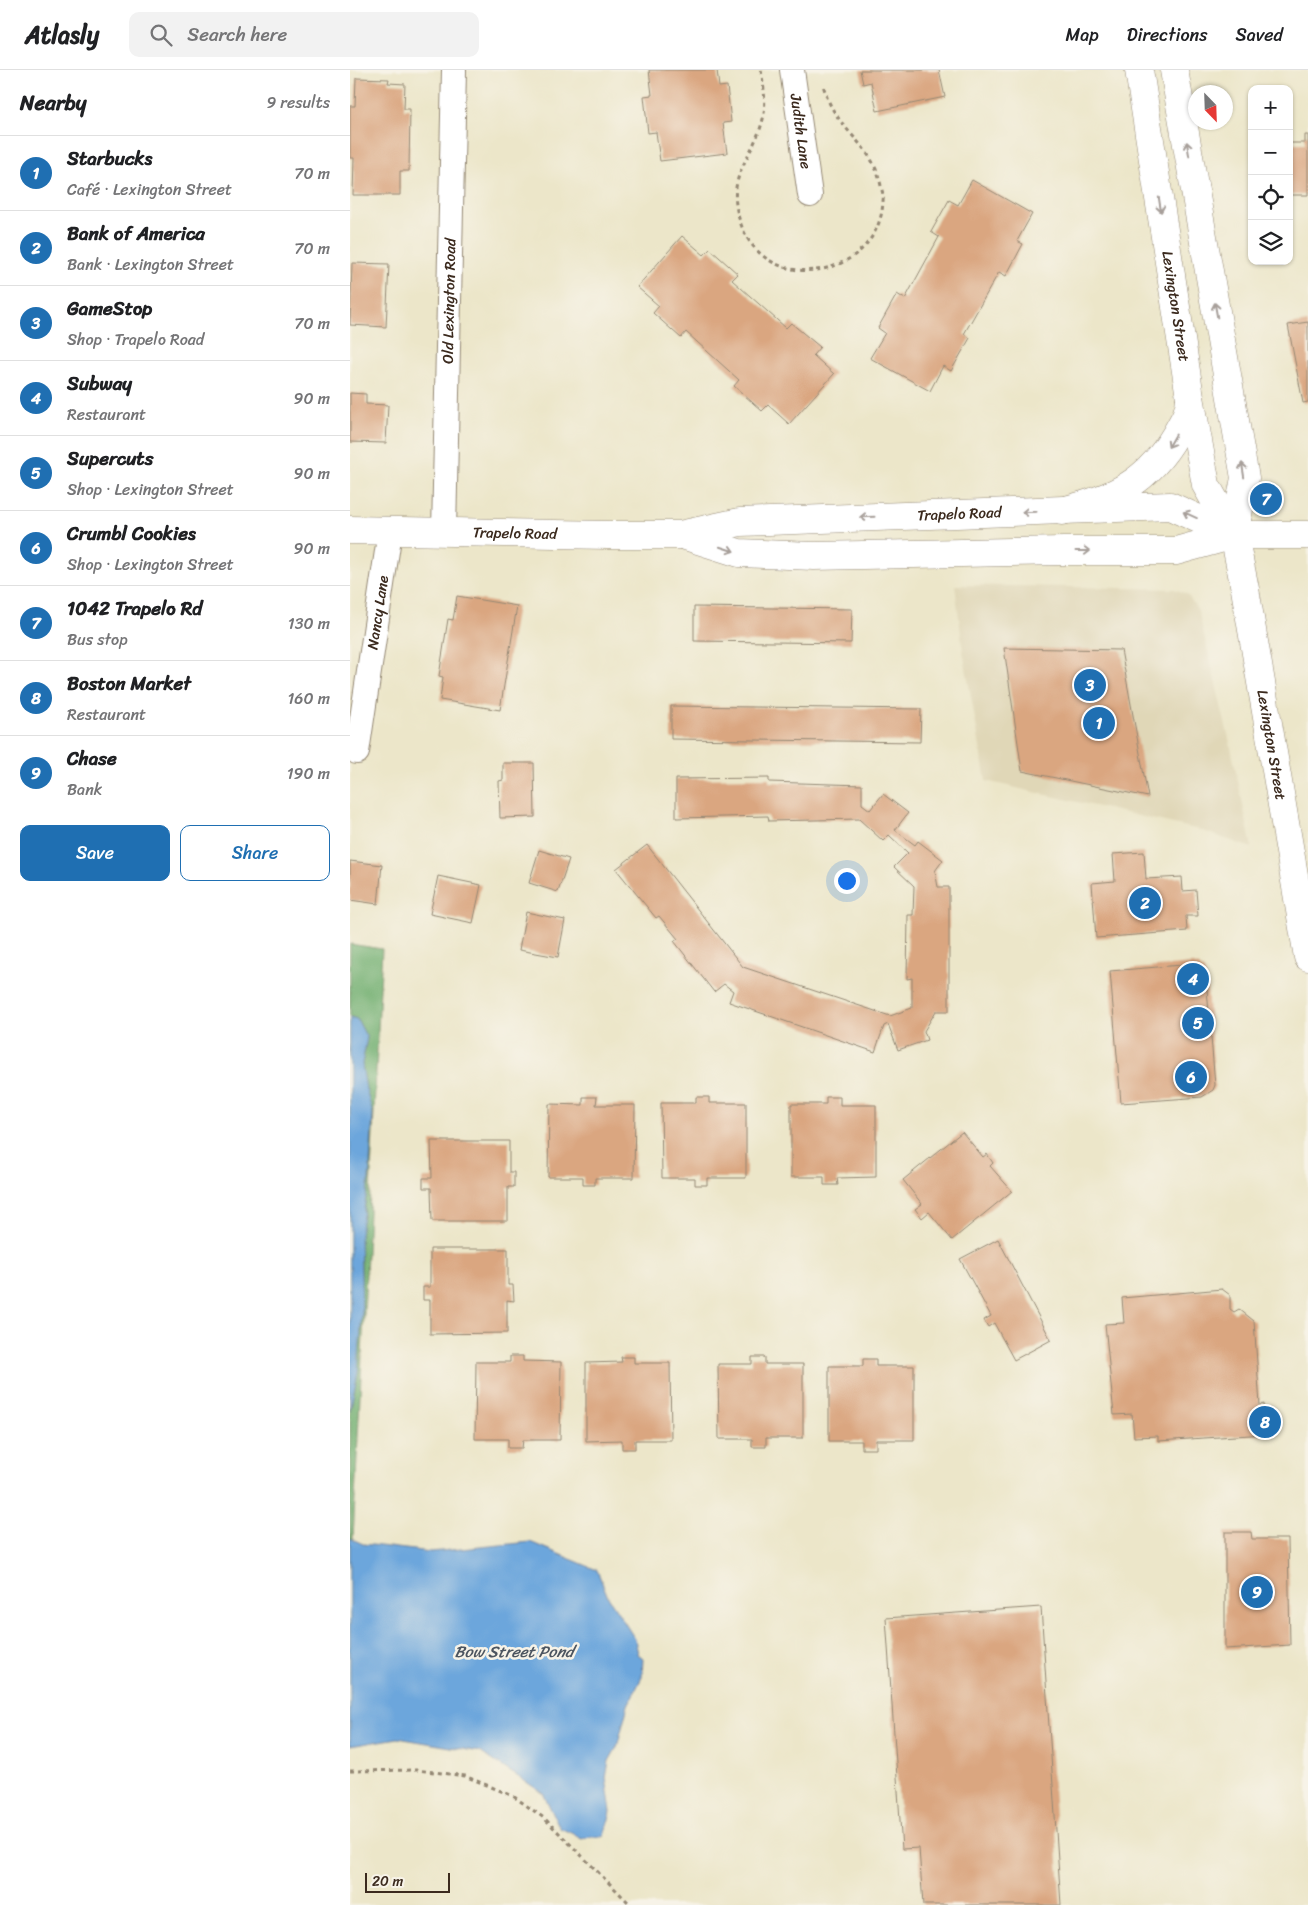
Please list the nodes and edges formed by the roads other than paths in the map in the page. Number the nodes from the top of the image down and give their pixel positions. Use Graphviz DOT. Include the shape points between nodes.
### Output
graph roads {
  1 [pos="454,70"];
  2 [pos="792,70"];
  3 [pos="1139,70"];
  4 [pos="1174,70"];
  5 [pos="810,195"];
  6 [pos="1190,397"];
  7 [pos="1062,511"];
  8 [pos="350,530"];
  9 [pos="390,531"];
  10 [pos="444,532"];
  11 [pos="680,534"];
  12 [pos="1234,535"];
  13 [pos="1308,535"];
  14 [pos="357,752"];
  15 [pos="1308,957"];
  1 -- 10 [label="street, Old Lexington Road"];
  2 -- 5 [label="street, Judith Lane"];
  3 -- 6 [label="main road, Lexington Street, one-way"];
  12 -- 4 [label="main road, Lexington Street, one-way" via="1245,478"];
  6 -- 7 [label="main road, one-way" via="1189,410 1167,450 1141,479 1103,500"];
  6 -- 12 [label="main road, Lexington Street" via="1206,485"];
  7 -- 11 [label="main road, Trapelo Road, one-way" via="740,522"];
  12 -- 7 [label="main road, Trapelo Road, one-way" via="1170,506"];
  8 -- 9 [label="main road, Trapelo Road"];
  9 -- 10 [label="main road, Trapelo Road"];
  9 -- 14 [label="street, Nancy Lane"];
  10 -- 11 [label="main road, Trapelo Road"];
  11 -- 12 [label="main road, Trapelo Road, one-way" via="739,553 814,556 1176,551"];
  12 -- 13 [label="main road, Trapelo Road"];
  12 -- 15 [label="main road, Lexington Street"];
}
